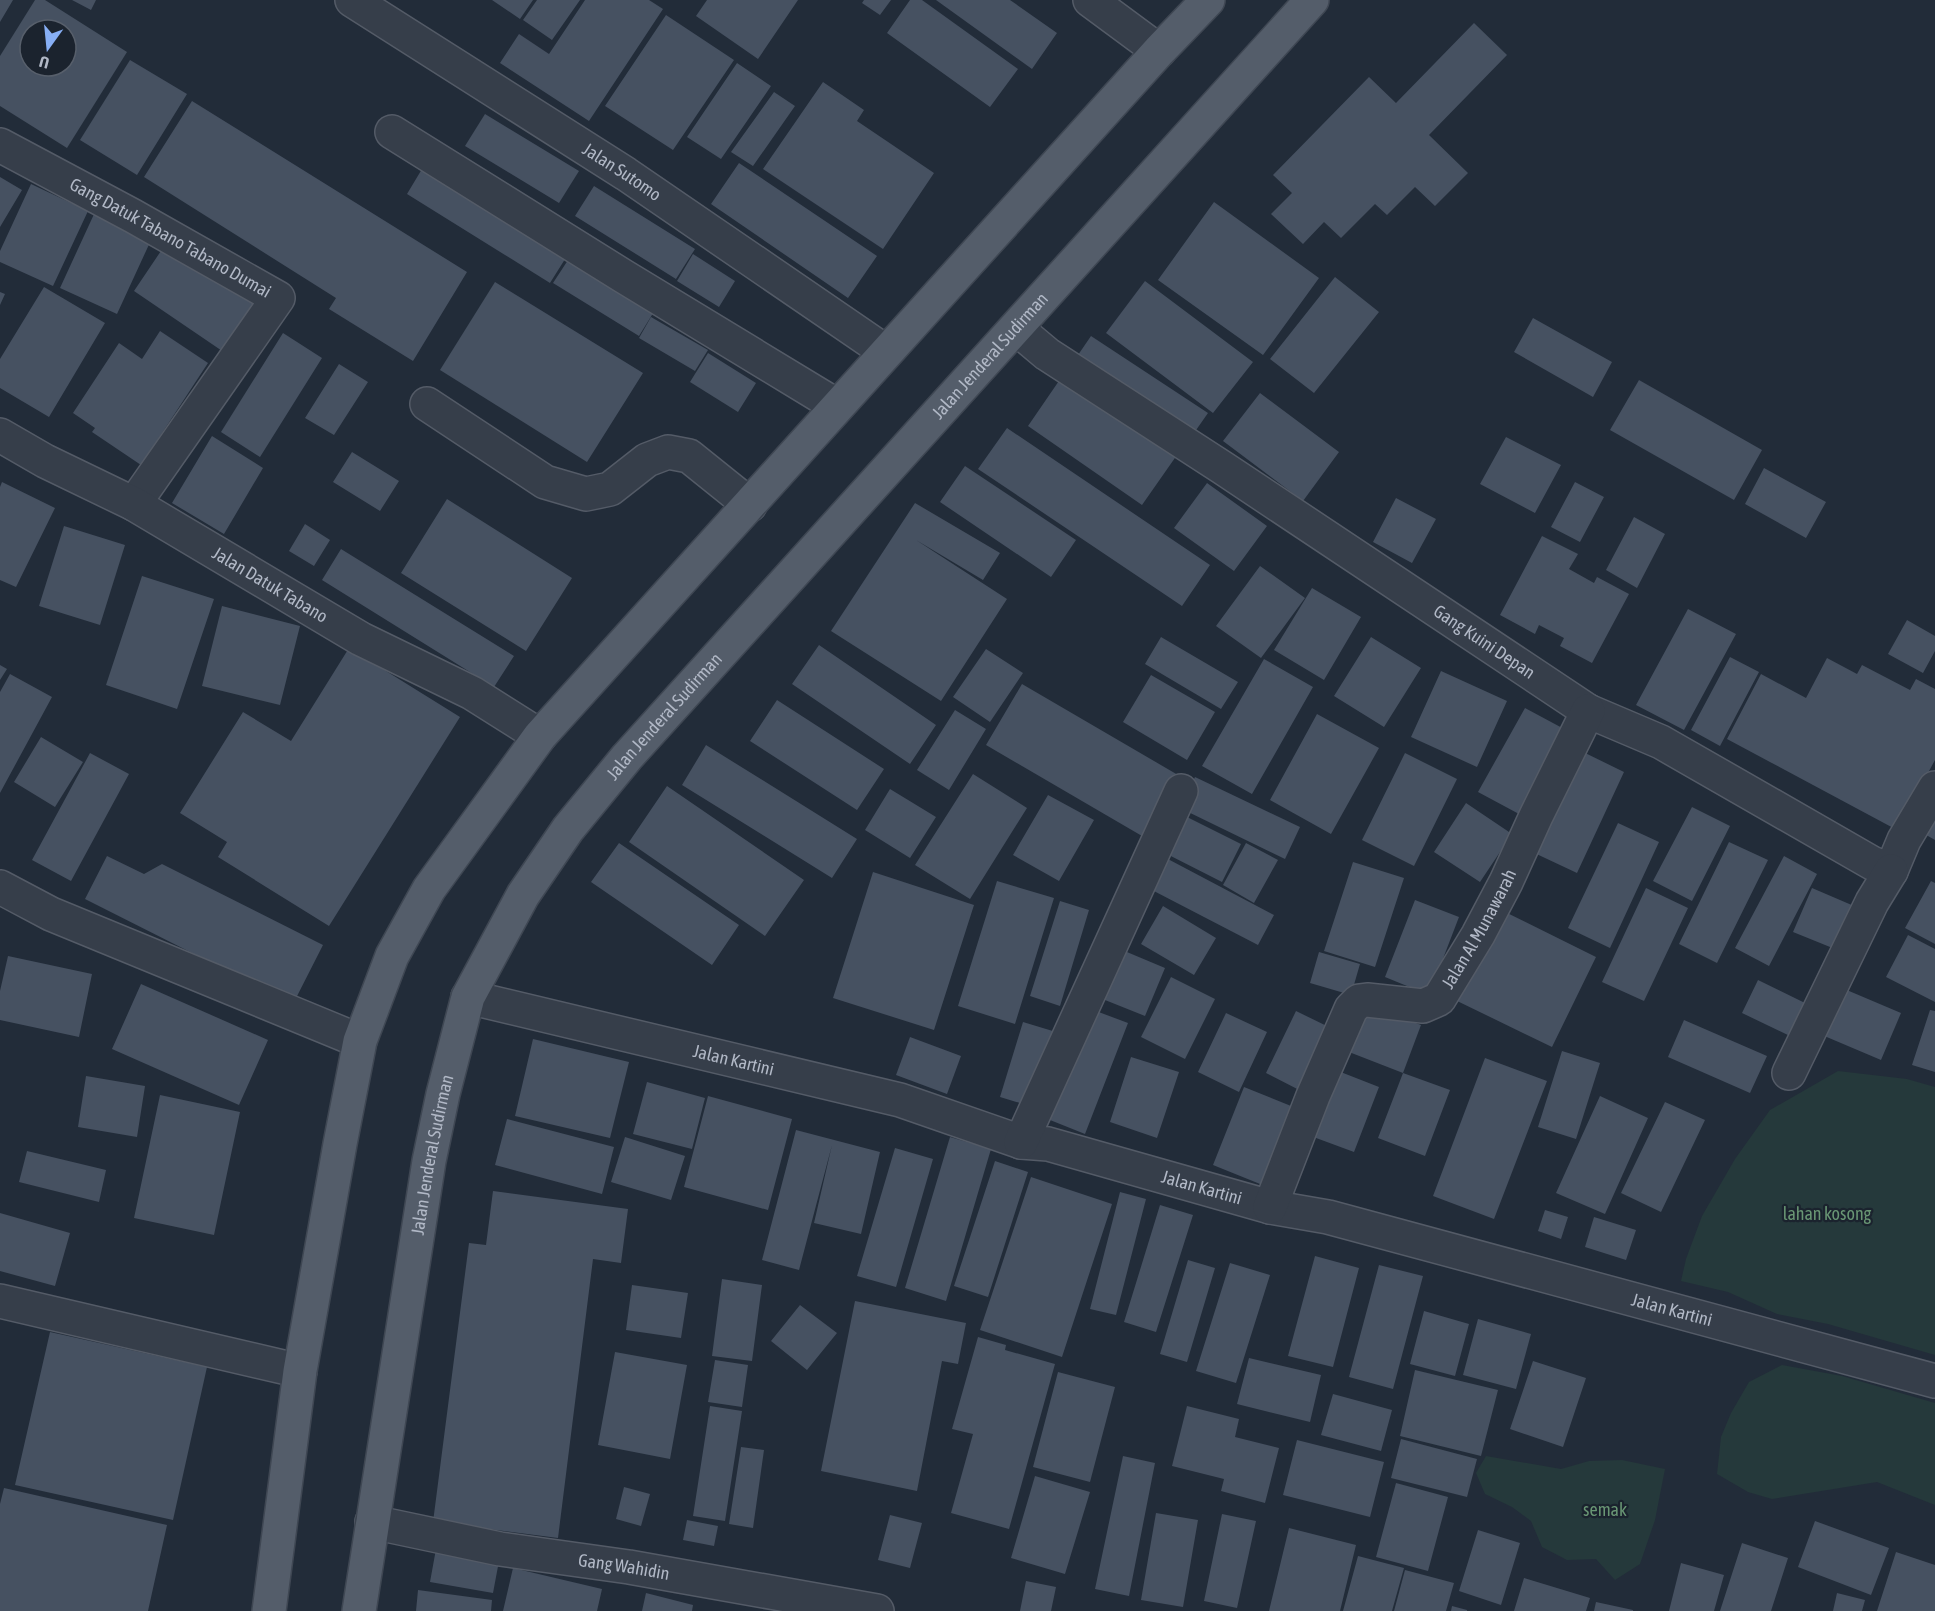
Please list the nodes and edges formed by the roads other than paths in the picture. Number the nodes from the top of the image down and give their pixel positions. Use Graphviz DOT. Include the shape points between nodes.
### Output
graph roads {
  1 [pos="352,0"];
  2 [pos="1090,0"];
  3 [pos="1208,0"];
  4 [pos="1312,0"];
  5 [pos="1159,51"];
  6 [pos="392,132"];
  7 [pos="0,145"];
  8 [pos="1016,328"];
  9 [pos="886,352"];
  10 [pos="427,404"];
  11 [pos="837,406"];
  12 [pos="0,435"];
  13 [pos="134,504"];
  14 [pos="750,504"];
  15 [pos="1588,711"];
  16 [pos="540,736"];
  17 [pos="1935,788"];
  18 [pos="1181,791"];
  19 [pos="1891,872"];
  20 [pos="0,886"];
  21 [pos="468,997"];
  22 [pos="360,1041"];
  23 [pos="1789,1073"];
  24 [pos="1021,1142"];
  25 [pos="1270,1207"];
  26 [pos="0,1301"];
  27 [pos="300,1371"];
  28 [pos="1935,1381"];
  29 [pos="372,1522"];
  30 [pos="269,1611"];
  31 [pos="359,1611"];
  32 [pos="877,1611"];
  1 -- 9 [label="street, Jalan Sutomo" via="626,174"];
  2 -- 5 [label="street"];
  3 -- 5 [label="main road"];
  4 -- 8 [label="main road, Jalan Jenderal Sudirman"];
  5 -- 9 [label="main road"];
  6 -- 11 [label="street"];
  7 -- 13 [label="street, Gang Datuk Tabano Tabano Dumai" via="278,298"];
  8 -- 15 [label="street, Gang Kuini Depan" via="1047,354"];
  8 -- 21 [label="main road, Jalan Jenderal Sudirman" via="627,757 568,830 523,895"];
  9 -- 11 [label="main road"];
  10 -- 14 [label="street" via="545,482 586,494 610,489 647,460 668,452 689,456"];
  11 -- 14 [label="main road"];
  12 -- 13 [label="street, Jalan Datuk Tabano"];
  13 -- 16 [label="street, Jalan Datuk Tabano" via="361,639 471,693"];
  14 -- 16 [label="main road"];
  15 -- 19 [label="street, Gang Kuini Depan" via="1661,742"];
  15 -- 25 [label="street, Jalan Al Munawarah" via="1500,893 1439,999 1423,1006 1367,1000 1359,1001 1351,1009"];
  16 -- 22 [label="main road" via="429,889 392,956"];
  17 -- 19 [label="street" via="1904,840"];
  18 -- 24 [label="street"];
  19 -- 23 [label="street" via="1872,902"];
  20 -- 22 [label="street" via="51,914"];
  21 -- 24 [label="street, Jalan Kartini" via="900,1100"];
  21 -- 29 [label="main road, Jalan Jenderal Sudirman" via="429,1161"];
  22 -- 27 [label="main road"];
  24 -- 25 [label="street, Jalan Kartini" via="1048,1144"];
  25 -- 28 [label="street, Jalan Kartini" via="1339,1220"];
  26 -- 27 [label="street"];
  27 -- 30 [label="main road"];
  29 -- 31 [label="main road, Jalan Jenderal Sudirman"];
  29 -- 32 [label="street, Gang Wahidin" via="500,1549"];
}
